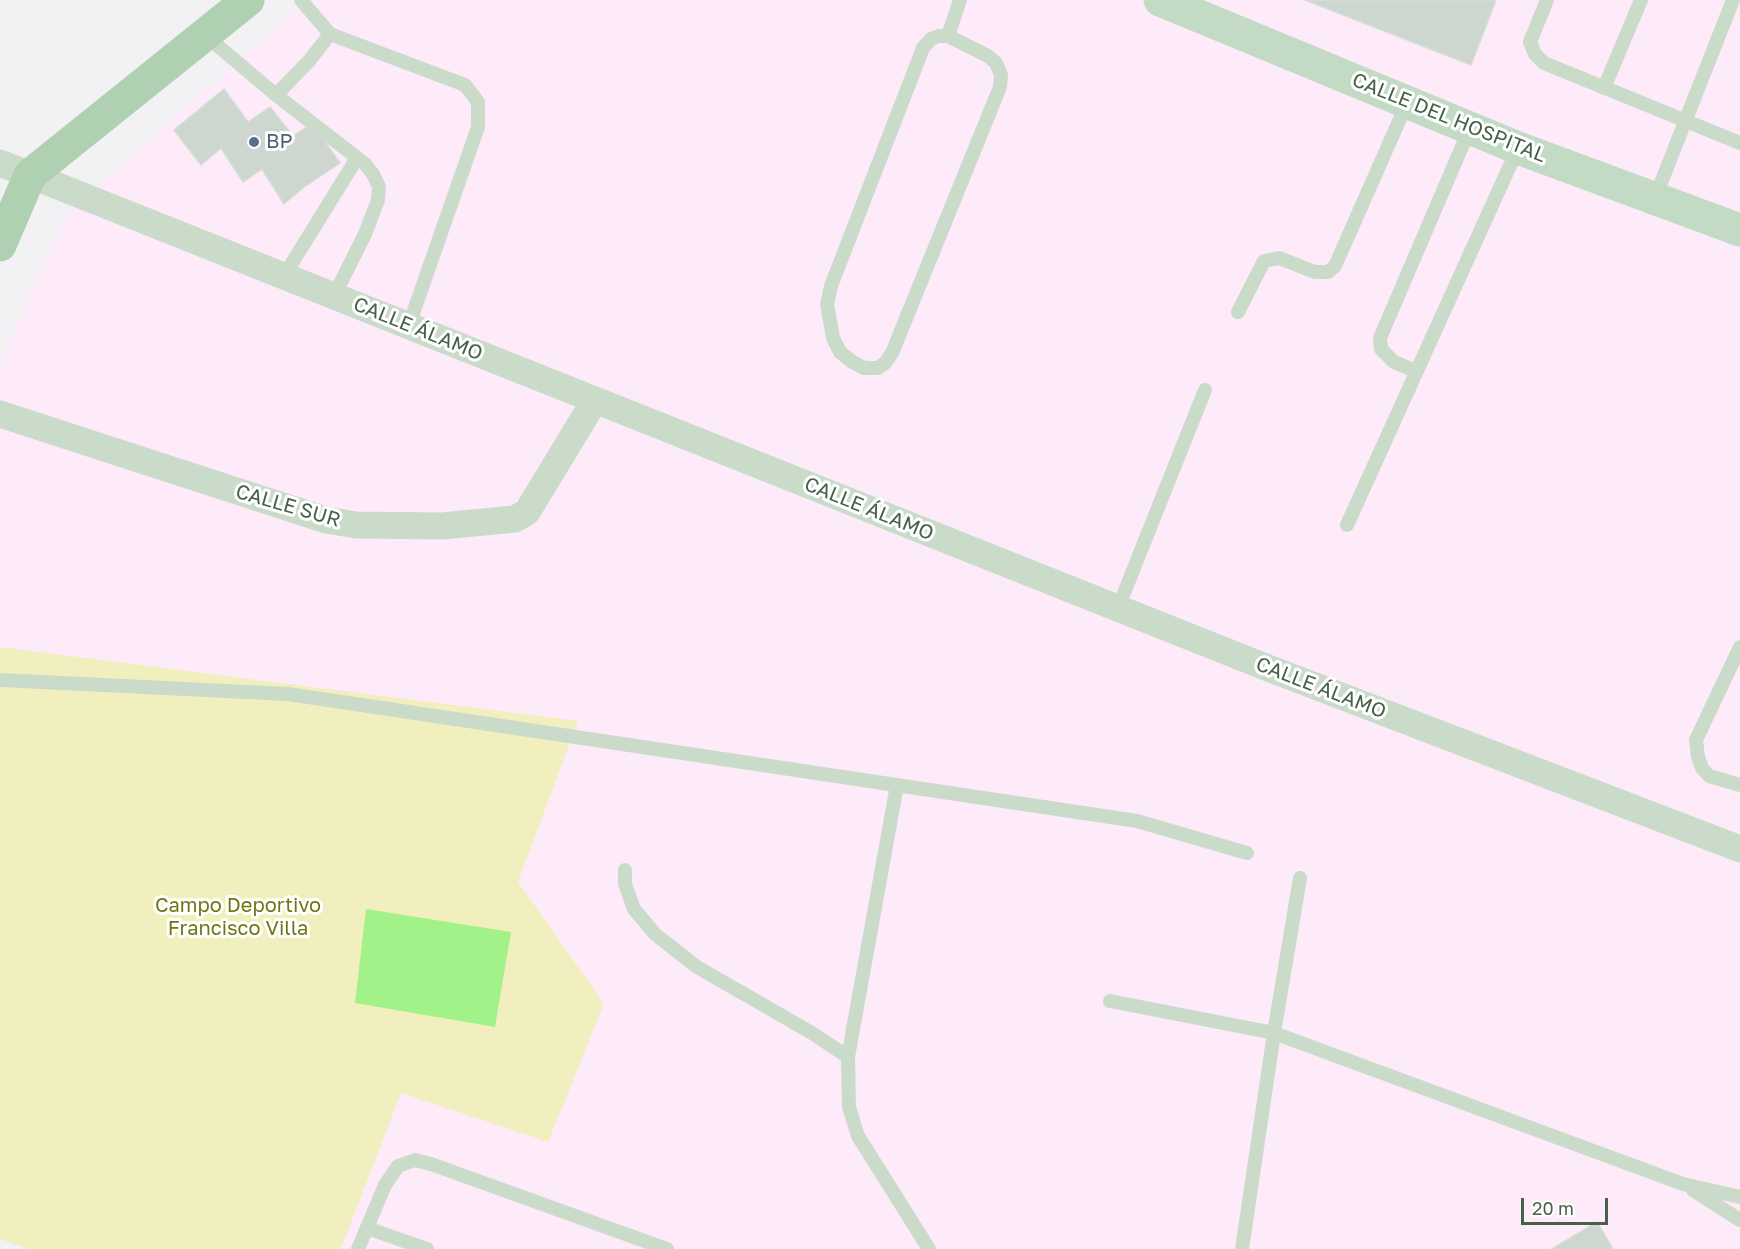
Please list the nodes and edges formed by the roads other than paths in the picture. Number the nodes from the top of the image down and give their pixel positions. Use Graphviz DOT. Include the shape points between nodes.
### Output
graph roads {
  1 [pos="248,0"];
  2 [pos="301,0"];
  3 [pos="960,0"];
  4 [pos="1547,0"];
  5 [pos="1641,0"];
  6 [pos="1733,0"];
  7 [pos="1177,3"];
  8 [pos="330,34"];
  9 [pos="205,35"];
  10 [pos="948,36"];
  11 [pos="1604,88"];
  12 [pos="276,95"];
  13 [pos="1407,102"];
  14 [pos="1686,122"];
  15 [pos="1470,128"];
  16 [pos="1740,143"];
  17 [pos="1518,148"];
  18 [pos="357,158"];
  19 [pos="0,163"];
  20 [pos="30,175"];
  21 [pos="1655,198"];
  22 [pos="1740,230"];
  23 [pos="0,245"];
  24 [pos="284,276"];
  25 [pos="334,296"];
  26 [pos="1238,312"];
  27 [pos="409,325"];
  28 [pos="1416,371"];
  29 [pos="1205,390"];
  30 [pos="595,400"];
  31 [pos="0,414"];
  32 [pos="1347,525"];
  33 [pos="1118,608"];
  34 [pos="1740,647"];
  35 [pos="0,680"];
  36 [pos="897,785"];
  37 [pos="1740,785"];
  38 [pos="1740,849"];
  39 [pos="1247,853"];
  40 [pos="625,870"];
  41 [pos="1300,878"];
  42 [pos="1110,1001"];
  43 [pos="1274,1032"];
  44 [pos="848,1057"];
  45 [pos="1683,1184"];
  46 [pos="1740,1197"];
  47 [pos="1740,1220"];
  48 [pos="367,1228"];
  49 [pos="358,1249"];
  50 [pos="427,1249"];
  51 [pos="667,1249"];
  52 [pos="929,1249"];
  53 [pos="1242,1249"];
  1 -- 9 [label="main road"];
  2 -- 8 [label="lane"];
  3 -- 10 [label="lane"];
  4 -- 11 [label="lane" via="1530,42 1535,54 1544,63"];
  5 -- 11 [label="lane"];
  6 -- 14 [label="lane"];
  7 -- 13 [label="street, CALLE DEL HOSPITAL"];
  8 -- 12 [label="lane"];
  8 -- 27 [label="lane" via="465,86 478,102 478,127"];
  9 -- 12 [label="lane"];
  9 -- 20 [label="main road"];
  10 -- 10 [label="lane" via="996,63 1000,87 892,353 878,368 864,368 840,352 833,338 827,304 831,286 923,48 931,39"];
  11 -- 14 [label="lane"];
  12 -- 18 [label="lane"];
  13 -- 15 [label="street, CALLE DEL HOSPITAL"];
  13 -- 26 [label="lane" via="1335,266 1328,272 1315,272 1279,258 1264,261"];
  14 -- 16 [label="lane"];
  14 -- 21 [label="lane"];
  15 -- 17 [label="street, CALLE DEL HOSPITAL"];
  15 -- 28 [label="lane" via="1380,338 1382,349 1394,362"];
  17 -- 21 [label="street, CALLE DEL HOSPITAL"];
  17 -- 28 [label="lane"];
  18 -- 24 [label="lane"];
  18 -- 25 [label="lane" via="373,174 378,200"];
  19 -- 20 [label="street, CALLE ÁLAMO"];
  20 -- 23 [label="main road"];
  20 -- 24 [label="street, CALLE ÁLAMO"];
  21 -- 22 [label="street, CALLE DEL HOSPITAL"];
  24 -- 25 [label="street, CALLE ÁLAMO"];
  25 -- 27 [label="street, CALLE ÁLAMO"];
  27 -- 30 [label="street, CALLE ÁLAMO"];
  28 -- 32 [label="lane"];
  29 -- 33 [label="lane"];
  30 -- 31 [label="street, CALLE SUR" via="527,512 515,519 441,526 356,525 326,520"];
  30 -- 33 [label="street, CALLE ÁLAMO"];
  33 -- 38 [label="street, CALLE ÁLAMO"];
  34 -- 37 [label="lane" via="1696,740 1698,757 1709,776"];
  35 -- 36 [label="lane" via="288,694"];
  36 -- 39 [label="lane" via="1137,822"];
  36 -- 44 [label="lane"];
  40 -- 44 [label="lane" via="625,884 634,909 677,953"];
  41 -- 43 [label="lane"];
  42 -- 43 [label="lane"];
  43 -- 45 [label="lane"];
  43 -- 53 [label="lane"];
  44 -- 52 [label="lane" via="849,1107 858,1136"];
  45 -- 46 [label="lane"];
  45 -- 47 [label="lane"];
  48 -- 49 [label="lane"];
  48 -- 50 [label="lane"];
  48 -- 51 [label="lane" via="385,1185 398,1166 415,1160"];
}
